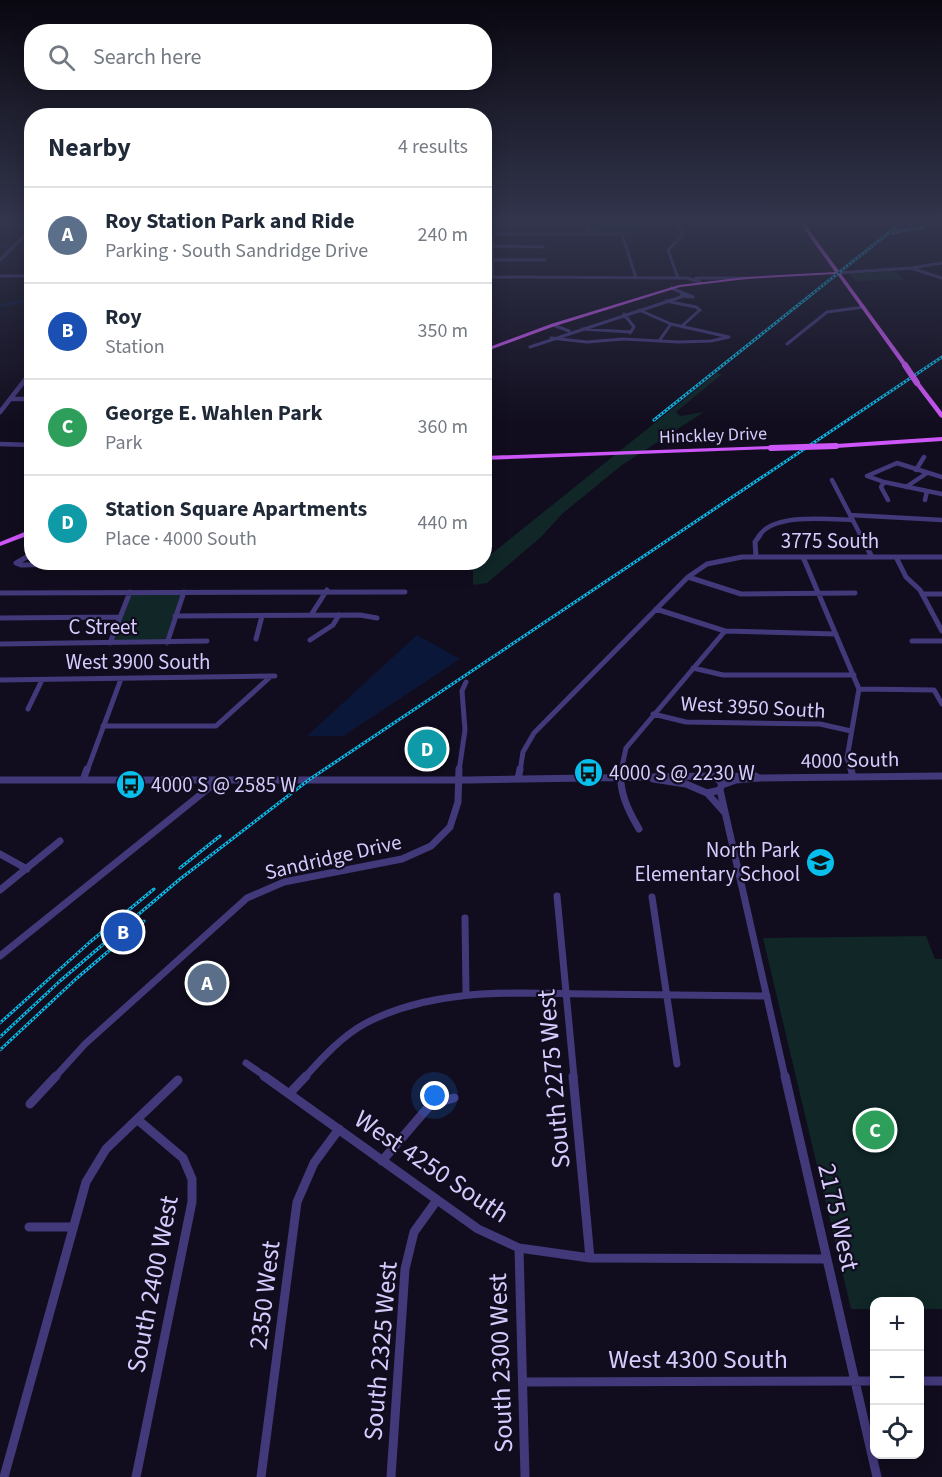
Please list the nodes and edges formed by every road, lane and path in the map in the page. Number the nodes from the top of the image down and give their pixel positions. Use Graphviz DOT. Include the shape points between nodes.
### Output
graph roads {
  1 [pos="671,288"];
  2 [pos="849,288"];
  3 [pos="666,301"];
  4 [pos="864,307"];
  5 [pos="639,310"];
  6 [pos="624,314"];
  7 [pos="671,324"];
  8 [pos="553,325"];
  9 [pos="683,325"];
  10 [pos="578,329"];
  11 [pos="700,330"];
  12 [pos="569,332"];
  13 [pos="631,332"];
  14 [pos="551,338"];
  15 [pos="623,339"];
  16 [pos="659,341"];
  17 [pos="691,342"];
  18 [pos="788,344"];
  19 [pos="530,347"];
  20 [pos="492,348"];
  21 [pos="24,381"];
  22 [pos="10,399"];
  23 [pos="24,399"];
  24 [pos="0,412"];
  25 [pos="942,416"];
  26 [pos="942,439"];
  27 [pos="0,444"];
  28 [pos="24,445"];
  29 [pos="924,457"];
  30 [pos="492,458"];
  31 [pos="916,470"];
  32 [pos="927,473"];
  33 [pos="942,477"];
  34 [pos="832,480"];
  35 [pos="884,482"];
  36 [pos="906,486"];
  37 [pos="927,491"];
  38 [pos="942,494"];
  39 [pos="888,500"];
  40 [pos="925,500"];
  41 [pos="851,517"];
  42 [pos="942,520"];
  43 [pos="24,534"];
  44 [pos="0,544"];
  45 [pos="756,557"];
  46 [pos="804,557"];
  47 [pos="872,557"];
  48 [pos="896,557"];
  49 [pos="942,557"];
  50 [pos="24,558"];
  51 [pos="24,566"];
  52 [pos="688,577"];
  53 [pos="327,590"];
  54 [pos="130,592"];
  55 [pos="184,592"];
  56 [pos="405,592"];
  57 [pos="0,593"];
  58 [pos="819,593"];
  59 [pos="855,593"];
  60 [pos="922,594"];
  61 [pos="942,594"];
  62 [pos="656,609"];
  63 [pos="311,615"];
  64 [pos="339,615"];
  65 [pos="175,616"];
  66 [pos="262,616"];
  67 [pos="120,617"];
  68 [pos="0,618"];
  69 [pos="377,618"];
  70 [pos="725,631"];
  71 [pos="942,631"];
  72 [pos="836,634"];
  73 [pos="256,639"];
  74 [pos="310,639"];
  75 [pos="207,641"];
  76 [pos="912,641"];
  77 [pos="942,641"];
  78 [pos="110,643"];
  79 [pos="166,643"];
  80 [pos="0,644"];
  81 [pos="693,668"];
  82 [pos="854,675"];
  83 [pos="121,679"];
  84 [pos="0,680"];
  85 [pos="42,680"];
  86 [pos="466,682"];
  87 [pos="859,689"];
  88 [pos="942,704"];
  89 [pos="28,709"];
  90 [pos="653,714"];
  91 [pos="103,726"];
  92 [pos="851,731"];
  93 [pos="695,776"];
  94 [pos="942,776"];
  95 [pos="620,777"];
  96 [pos="854,777"];
  97 [pos="650,778"];
  98 [pos="718,778"];
  99 [pos="759,778"];
  100 [pos="0,780"];
  101 [pos="83,780"];
  102 [pos="214,780"];
  103 [pos="459,780"];
  104 [pos="518,780"];
  105 [pos="694,786"];
  106 [pos="721,788"];
  107 [pos="707,793"];
  108 [pos="725,813"];
  109 [pos="639,829"];
  110 [pos="60,841"];
  111 [pos="0,854"];
  112 [pos="27,869"];
  113 [pos="0,890"];
  114 [pos="557,896"];
  115 [pos="652,897"];
  116 [pos="465,918"];
  117 [pos="0,956"];
  118 [pos="566,993"];
  119 [pos="667,994"];
  120 [pos="466,995"];
  121 [pos="767,996"];
  122 [pos="246,1063"];
  123 [pos="677,1064"];
  124 [pos="178,1080"];
  125 [pos="289,1094"];
  126 [pos="454,1098"];
  127 [pos="30,1104"];
  128 [pos="138,1120"];
  129 [pos="339,1129"];
  130 [pos="382,1161"];
  131 [pos="438,1200"];
  132 [pos="29,1227"];
  133 [pos="73,1227"];
  134 [pos="519,1248"];
  135 [pos="590,1258"];
  136 [pos="827,1259"];
  137 [pos="855,1381"];
  138 [pos="870,1381"];
  139 [pos="924,1381"];
  140 [pos="942,1381"];
  141 [pos="523,1382"];
  142 [pos="4,1477"];
  143 [pos="136,1477"];
  144 [pos="261,1477"];
  145 [pos="391,1477"];
  146 [pos="525,1477"];
  147 [pos="877,1477"];
  1 -- 3 [label="street" via="682,295"];
  1 -- 8 [label="main road"];
  2 -- 4 [label="main road"];
  3 -- 5 [label="street"];
  3 -- 9 [label="street" via="699,309"];
  4 -- 18 [label="street" via="827,312"];
  4 -- 25 [label="main road, bridge"];
  5 -- 6 [label="street"];
  5 -- 7 [label="street"];
  6 -- 10 [label="street"];
  6 -- 13 [label="street" via="633,327"];
  7 -- 9 [label="street"];
  7 -- 16 [label="street"];
  8 -- 12 [label="street"];
  8 -- 20 [label="main road"];
  9 -- 11 [label="street"];
  10 -- 12 [label="street"];
  10 -- 13 [label="street"];
  11 -- 17 [label="street"];
  11 -- 17 [label="street" via="729,337 724,342"];
  12 -- 14 [label="street"];
  13 -- 15 [label="street"];
  14 -- 15 [label="street" via="614,342"];
  14 -- 19 [label="street"];
  15 -- 16 [label="street"];
  16 -- 17 [label="street"];
  21 -- 22 [label="street"];
  22 -- 23 [label="street"];
  22 -- 24 [label="street"];
  26 -- 30 [label="main road, Hinckley Drive, bridge"];
  27 -- 28 [label="street"];
  29 -- 31 [label="street"];
  31 -- 32 [label="street"];
  31 -- 35 [label="street" via="897,463 867,476"];
  32 -- 33 [label="street"];
  32 -- 36 [label="street"];
  34 -- 41 [label="street"];
  35 -- 36 [label="street"];
  35 -- 39 [label="street" via="881,487"];
  36 -- 37 [label="street"];
  37 -- 38 [label="street"];
  37 -- 40 [label="street"];
  41 -- 42 [label="street" via="885,515"];
  41 -- 45 [label="street" via="773,524 757,538 753,548"];
  41 -- 47 [label="street"];
  43 -- 44 [label="main road"];
  45 -- 46 [label="street, 3775 South"];
  45 -- 52 [label="street, 3775 South" via="718,560"];
  46 -- 47 [label="street, 3775 South"];
  46 -- 58 [label="street"];
  47 -- 48 [label="street, 3775 South"];
  48 -- 49 [label="street, 3775 South"];
  48 -- 60 [label="street" via="906,577"];
  50 -- 51 [label="street" via="16,563"];
  52 -- 58 [label="street" via="741,594"];
  52 -- 62 [label="street"];
  53 -- 55 [label="street"];
  53 -- 56 [label="street"];
  53 -- 63 [label="street"];
  54 -- 55 [label="street"];
  54 -- 57 [label="street"];
  54 -- 67 [label="street"];
  55 -- 65 [label="street"];
  58 -- 59 [label="street"];
  58 -- 72 [label="street"];
  60 -- 61 [label="street"];
  60 -- 71 [label="street"];
  62 -- 70 [label="street"];
  62 -- 104 [label="street" via="534,733 523,752"];
  63 -- 64 [label="street"];
  63 -- 66 [label="street"];
  64 -- 69 [label="street"];
  64 -- 74 [label="street" via="333,625"];
  65 -- 66 [label="street"];
  65 -- 79 [label="street"];
  66 -- 73 [label="street"];
  67 -- 68 [label="street"];
  67 -- 78 [label="street"];
  70 -- 72 [label="street"];
  70 -- 81 [label="street"];
  72 -- 82 [label="street"];
  75 -- 79 [label="street, C Street"];
  76 -- 77 [label="street"];
  78 -- 79 [label="street, C Street"];
  78 -- 80 [label="street, C Street"];
  81 -- 82 [label="street" via="723,675"];
  81 -- 90 [label="street"];
  82 -- 87 [label="street"];
  83 -- 85 [label="street, West 3900 South"];
  83 -- 91 [label="street"];
  83 -- 91 [label="street, West 3900 South" via="272,677 216,726"];
  84 -- 85 [label="street, West 3900 South"];
  85 -- 89 [label="street"];
  86 -- 103 [label="street, Sandridge Drive" via="462,691 465,730"];
  87 -- 88 [label="street" via="934,690"];
  87 -- 92 [label="street"];
  90 -- 92 [label="street, West 3950 South" via="686,722 820,724"];
  90 -- 95 [label="street" via="626,748"];
  91 -- 101 [label="street"];
  92 -- 96 [label="street" via="847,758"];
  93 -- 97 [label="street"];
  93 -- 98 [label="street, 4000 South" via="705,773"];
  93 -- 105 [label="street"];
  94 -- 96 [label="street, 4000 South"];
  95 -- 97 [label="street"];
  95 -- 104 [label="street"];
  95 -- 109 [label="street" via="628,810"];
  96 -- 99 [label="street, 4000 South"];
  97 -- 105 [label="street"];
  98 -- 99 [label="street, 4000 South"];
  98 -- 106 [label="street, 2175 West"];
  99 -- 106 [label="street, 4000 South" via="736,780"];
  100 -- 101 [label="street"];
  101 -- 102 [label="street"];
  102 -- 103 [label="street"];
  102 -- 117 [label="street"];
  103 -- 104 [label="street"];
  103 -- 127 [label="street, Sandridge Drive" via="458,802 450,827 431,846 402,859 284,882 247,898 85,1044"];
  105 -- 107 [label="street"];
  106 -- 107 [label="street, 4000 South"];
  106 -- 108 [label="street, 2175 West"];
  107 -- 108 [label="street"];
  108 -- 121 [label="street, 2175 West"];
  110 -- 112 [label="street"];
  111 -- 112 [label="street"];
  112 -- 113 [label="street"];
  114 -- 118 [label="street, South 2275 West"];
  115 -- 119 [label="street"];
  116 -- 120 [label="street"];
  118 -- 119 [label="street"];
  118 -- 120 [label="street"];
  118 -- 135 [label="street, South 2275 West"];
  119 -- 121 [label="street"];
  119 -- 123 [label="street"];
  120 -- 125 [label="street" via="394,1009 364,1024 337,1044"];
  121 -- 136 [label="street, 2175 West"];
  122 -- 125 [label="street, West 4250 South"];
  124 -- 128 [label="street"];
  125 -- 129 [label="street, West 4250 South"];
  126 -- 130 [label="street" via="431,1104"];
  128 -- 133 [label="street" via="106,1149 86,1182"];
  128 -- 143 [label="street, South 2400 West" via="183,1158 192,1179 192,1202"];
  129 -- 130 [label="street, West 4250 South"];
  129 -- 144 [label="street, 2350 West" via="313,1162 297,1202"];
  130 -- 131 [label="street, West 4250 South"];
  131 -- 134 [label="street, West 4250 South" via="478,1229"];
  131 -- 145 [label="street, South 2325 West" via="414,1232 405,1269"];
  132 -- 133 [label="street"];
  133 -- 142 [label="street"];
  134 -- 135 [label="street, West 4250 South"];
  134 -- 141 [label="street, South 2300 West"];
  135 -- 136 [label="street, West 4250 South"];
  136 -- 137 [label="street, 2175 West"];
  137 -- 138 [label="street, West 4300 South"];
  137 -- 141 [label="street, West 4300 South"];
  137 -- 147 [label="street, 2175 West"];
  139 -- 140 [label="street"];
  141 -- 146 [label="street, South 2300 West"];
}
